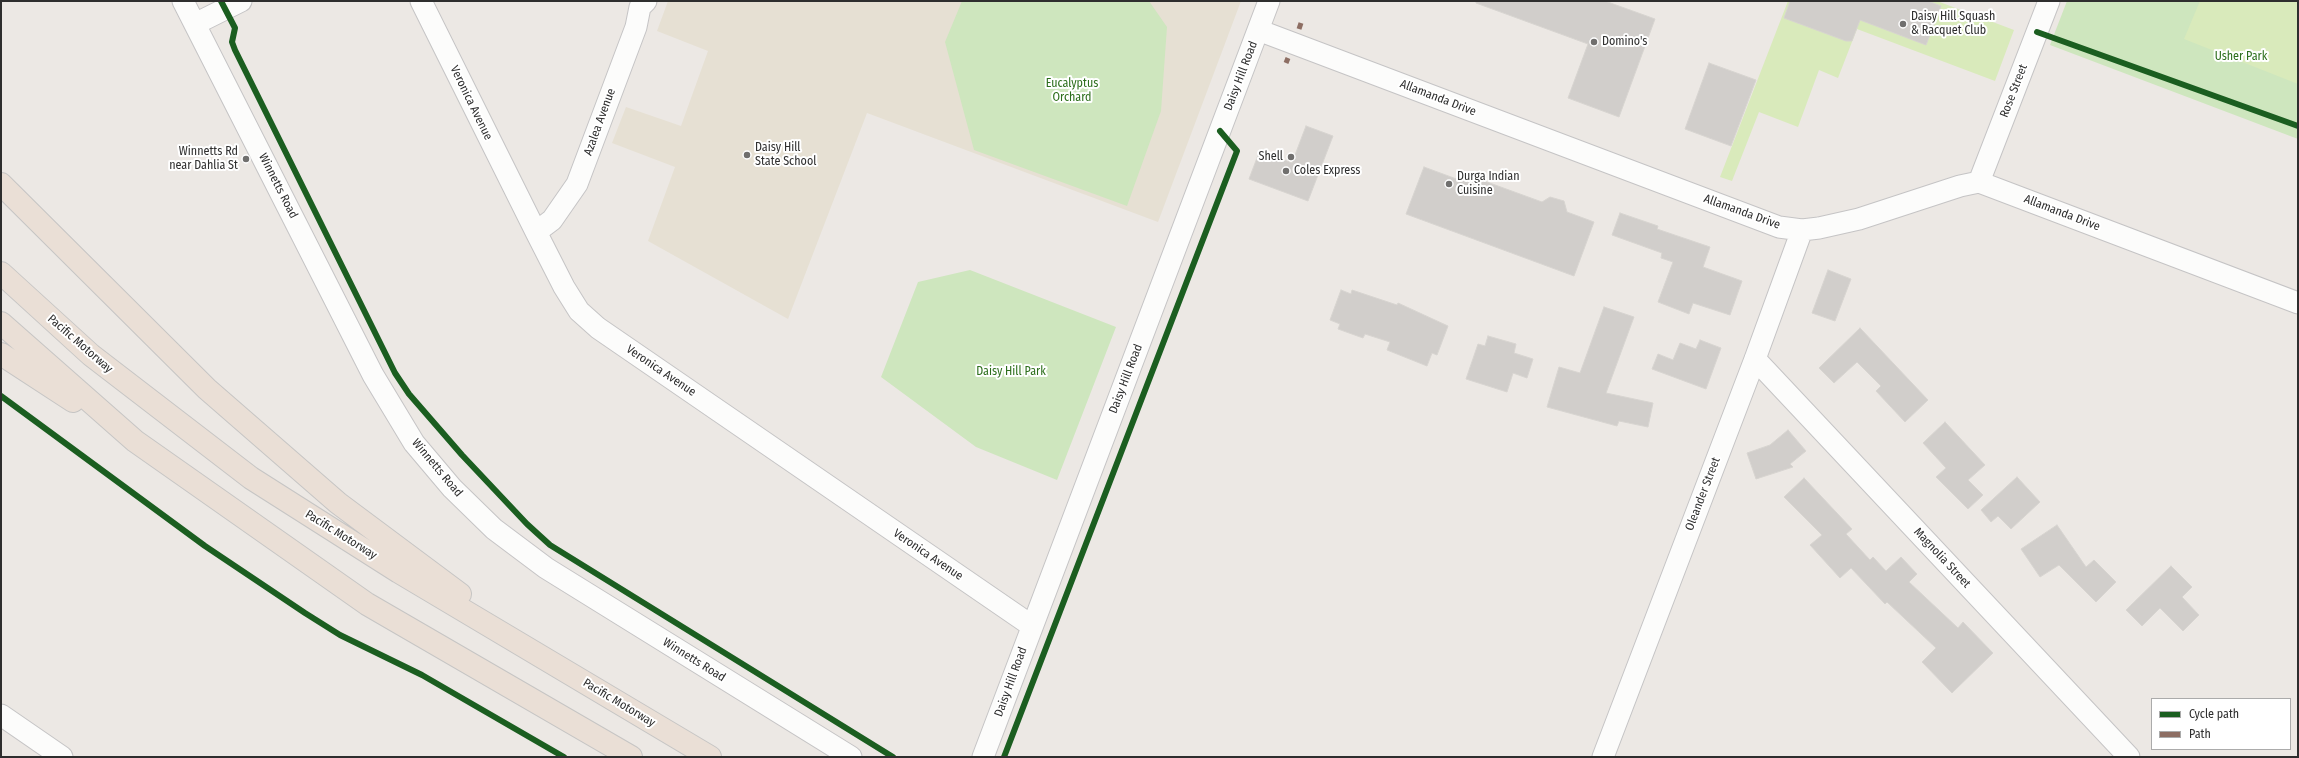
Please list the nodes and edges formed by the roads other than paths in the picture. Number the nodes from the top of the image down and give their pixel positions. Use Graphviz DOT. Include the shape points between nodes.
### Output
graph roads {
  1 [pos="183,1"];
  2 [pos="241,1"];
  3 [pos="421,1"];
  4 [pos="1269,1"];
  5 [pos="2049,1"];
  6 [pos="641,3"];
  7 [pos="195,24"];
  8 [pos="1258,30"];
  9 [pos="1979,182"];
  10 [pos="1,184"];
  11 [pos="1802,230"];
  12 [pos="536,232"];
  13 [pos="1,273"];
  14 [pos="2298,303"];
  15 [pos="1,323"];
  16 [pos="1,354"];
  17 [pos="1755,359"];
  18 [pos="135,441"];
  19 [pos="1032,626"];
  20 [pos="552,663"];
  21 [pos="1,715"];
  22 [pos="62,757"];
  23 [pos="631,757"];
  24 [pos="710,757"];
  25 [pos="851,757"];
  26 [pos="983,757"];
  27 [pos="1603,757"];
  28 [pos="2129,757"];
  1 -- 7 [label="street, Winnetts Road"];
  2 -- 7 [label="street"];
  3 -- 12 [label="street, Veronica Avenue"];
  4 -- 8 [label="street, Daisy Hill Road"];
  5 -- 9 [label="street, Rose Street"];
  6 -- 12 [label="street, Azalea Avenue" via="636,27 577,184 552,220"];
  7 -- 25 [label="street, Winnetts Road" via="373,375 414,443 452,488 494,529 546,568"];
  8 -- 11 [label="street, Allamanda Drive" via="1779,227"];
  8 -- 19 [label="street, Daisy Hill Road"];
  9 -- 11 [label="street, Allamanda Drive" via="1859,219"];
  9 -- 14 [label="street, Allamanda Drive"];
  10 -- 20 [label="highway" via="207,389 332,498"];
  11 -- 17 [label="street, Oleander Street"];
  12 -- 19 [label="street, Veronica Avenue" via="579,311 598,328"];
  13 -- 20 [label="highway, Pacific Motorway" via="91,355 251,478 399,572"];
  15 -- 18 [label="highway"];
  16 -- 18 [label="highway"];
  17 -- 27 [label="street, Oleander Street"];
  17 -- 28 [label="street, Magnolia Street"];
  18 -- 23 [label="highway" via="367,604"];
  19 -- 26 [label="street, Daisy Hill Road"];
  20 -- 24 [label="highway, Pacific Motorway"];
  21 -- 22 [label="street"];
}
